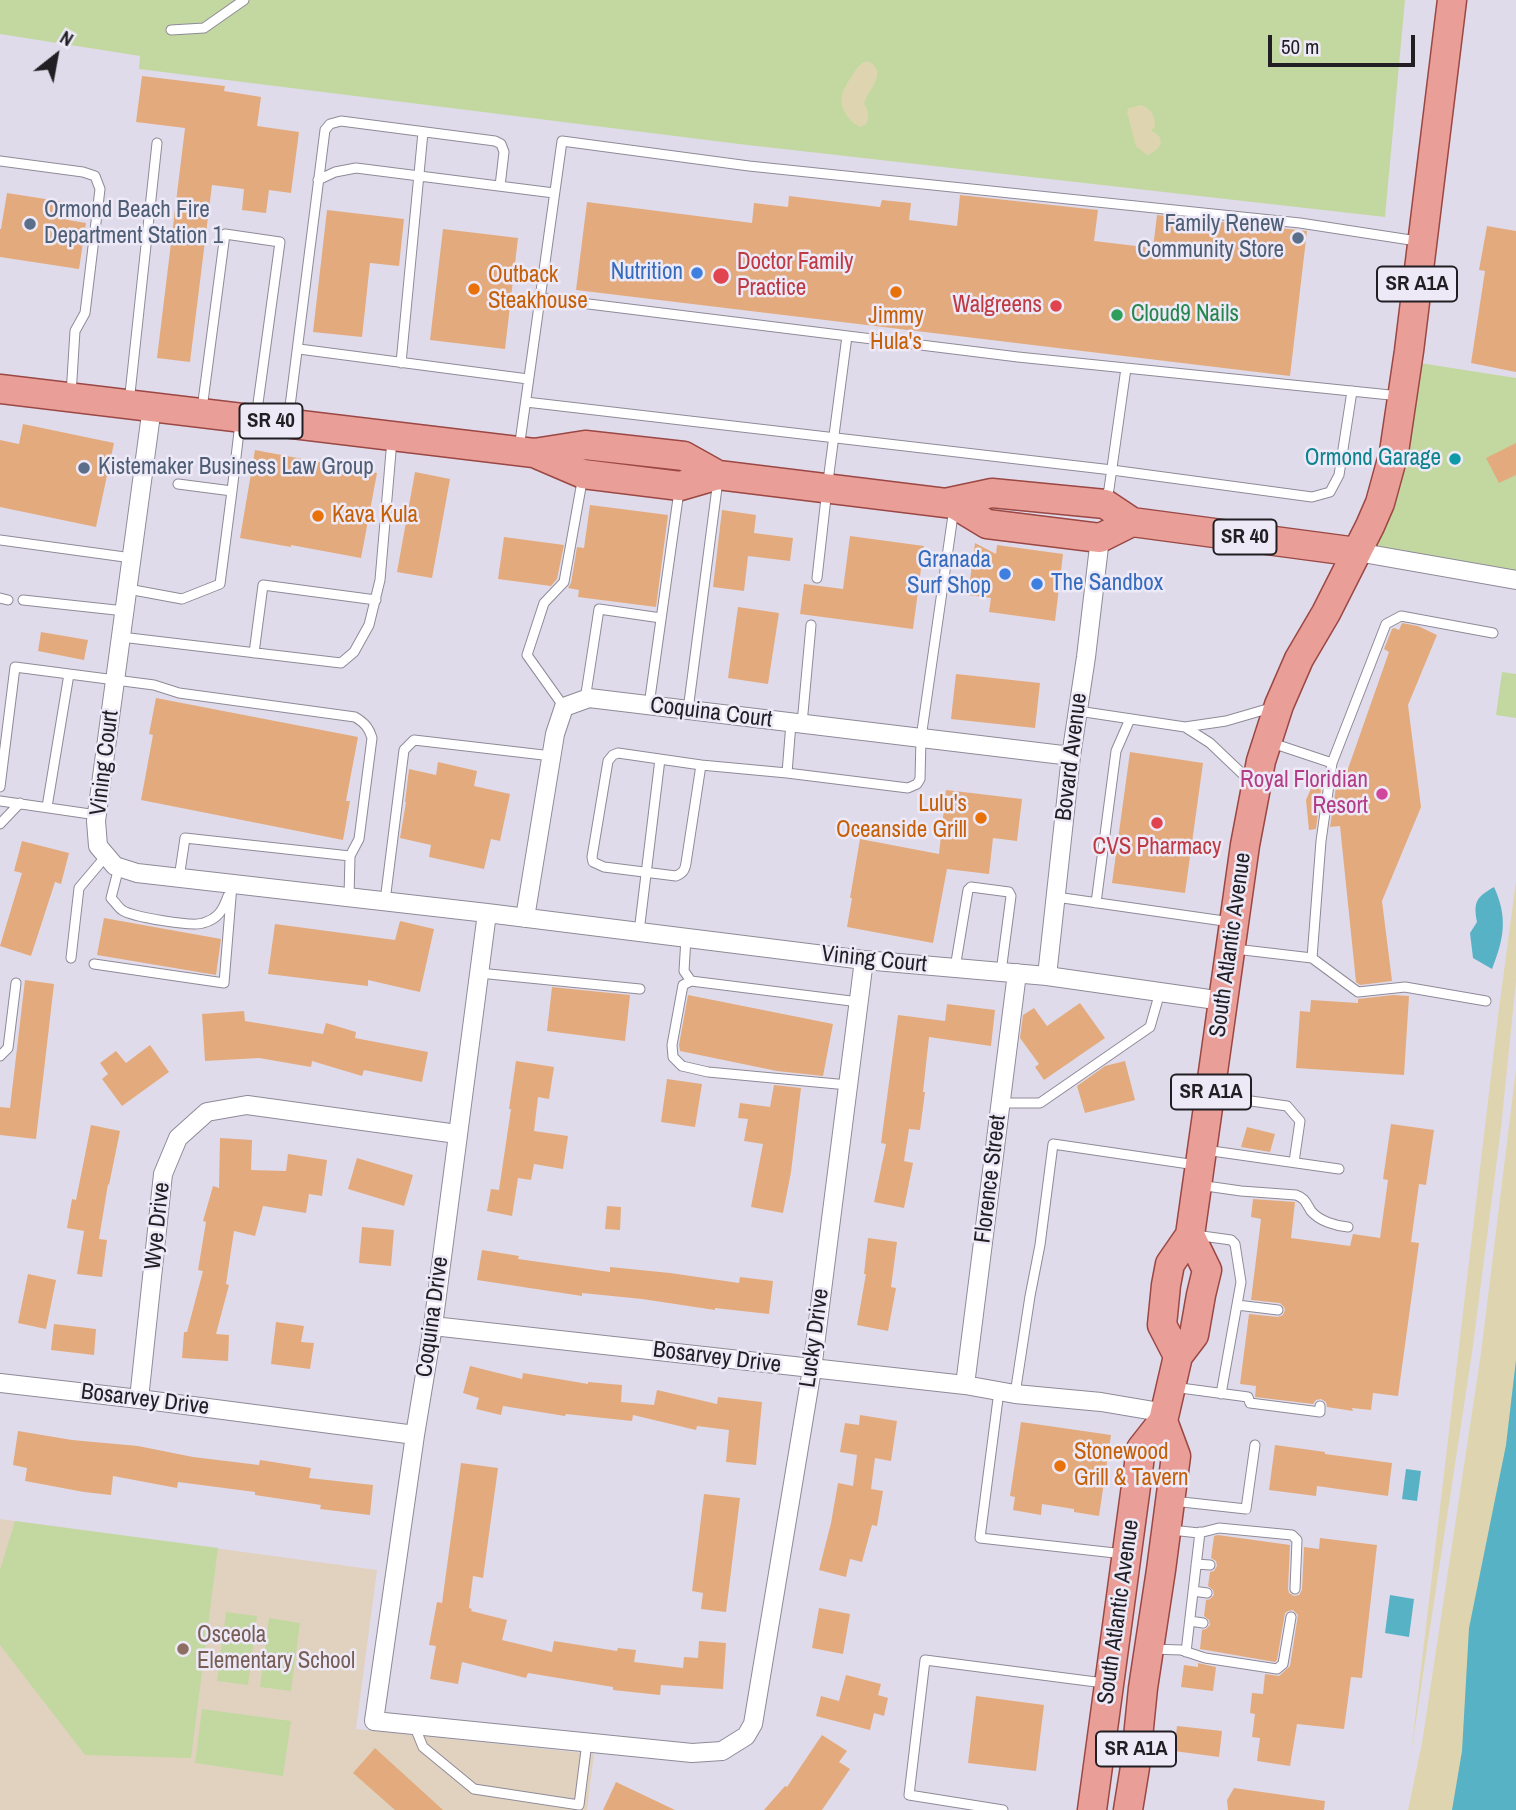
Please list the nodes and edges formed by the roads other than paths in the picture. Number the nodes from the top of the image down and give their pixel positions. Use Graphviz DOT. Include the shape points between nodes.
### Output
graph roads {
  1 [pos="244,0"];
  2 [pos="1452,0"];
  3 [pos="171,30"];
  4 [pos="423,132"];
  5 [pos="157,143"];
  6 [pos="0,162"];
  7 [pos="418,175"];
  8 [pos="318,180"];
  9 [pos="500,186"];
  10 [pos="554,193"];
  11 [pos="1422,242"];
  12 [pos="540,299"];
  13 [pos="848,336"];
  14 [pos="299,349"];
  15 [pos="401,363"];
  16 [pos="1126,368"];
  17 [pos="528,379"];
  18 [pos="0,389"];
  19 [pos="1352,391"];
  20 [pos="1402,396"];
  21 [pos="71,397"];
  22 [pos="526,402"];
  23 [pos="141,405"];
  24 [pos="201,413"];
  25 [pos="248,418"];
  26 [pos="288,423"];
  27 [pos="393,436"];
  28 [pos="834,439"];
  29 [pos="526,452"];
  30 [pos="1112,470"];
  31 [pos="583,474"];
  32 [pos="718,475"];
  33 [pos="177,484"];
  34 [pos="680,486"];
  35 [pos="827,489"];
  36 [pos="232,491"];
  37 [pos="949,504"];
  38 [pos="1105,504"];
  39 [pos="1132,522"];
  40 [pos="1100,538"];
  41 [pos="0,540"];
  42 [pos="1357,552"];
  43 [pos="132,558"];
  44 [pos="817,578"];
  45 [pos="1516,580"];
  46 [pos="128,589"];
  47 [pos="23,600"];
  48 [pos="376,600"];
  49 [pos="125,611"];
  50 [pos="661,618"];
  51 [pos="811,625"];
  52 [pos="1493,633"];
  53 [pos="121,637"];
  54 [pos="254,653"];
  55 [pos="69,674"];
  56 [pos="116,680"];
  57 [pos="585,700"];
  58 [pos="649,705"];
  59 [pos="1279,705"];
  60 [pos="564,708"];
  61 [pos="688,710"];
  62 [pos="1078,711"];
  63 [pos="1130,719"];
  64 [pos="796,724"];
  65 [pos="1185,727"];
  66 [pos="921,738"];
  67 [pos="1267,741"];
  68 [pos="552,756"];
  69 [pos="1071,756"];
  70 [pos="660,759"];
  71 [pos="1332,764"];
  72 [pos="701,765"];
  73 [pos="787,773"];
  74 [pos="1256,786"];
  75 [pos="0,787"];
  76 [pos="0,801"];
  77 [pos="20,803"];
  78 [pos="47,807"];
  79 [pos="97,815"];
  80 [pos="0,824"];
  81 [pos="350,856"];
  82 [pos="113,862"];
  83 [pos="646,872"];
  84 [pos="180,878"];
  85 [pos="232,885"];
  86 [pos="349,897"];
  87 [pos="1056,897"];
  88 [pos="385,901"];
  89 [pos="1096,903"];
  90 [pos="486,913"];
  91 [pos="525,918"];
  92 [pos="639,932"];
  93 [pos="1232,936"];
  94 [pos="686,938"];
  95 [pos="71,958"];
  96 [pos="1311,958"];
  97 [pos="864,960"];
  98 [pos="94,964"];
  99 [pos="955,968"];
  100 [pos="1009,972"];
  101 [pos="479,973"];
  102 [pos="1047,976"];
  103 [pos="691,981"];
  104 [pos="16,983"];
  105 [pos="640,989"];
  106 [pos="1160,992"];
  107 [pos="1223,1001"];
  108 [pos="1486,1001"];
  109 [pos="859,1002"];
  110 [pos="0,1056"];
  111 [pos="848,1085"];
  112 [pos="1210,1096"];
  113 [pos="1000,1103"];
  114 [pos="457,1134"];
  115 [pos="1294,1163"];
  116 [pos="1200,1167"];
  117 [pos="1339,1169"];
  118 [pos="1348,1227"];
  119 [pos="1190,1235"];
  120 [pos="1237,1305"];
  121 [pos="1278,1310"];
  122 [pos="433,1326"];
  123 [pos="1178,1356"];
  124 [pos="812,1369"];
  125 [pos="0,1383"];
  126 [pos="965,1385"];
  127 [pos="1007,1393"];
  128 [pos="1221,1394"];
  129 [pos="139,1399"];
  130 [pos="1320,1406"];
  131 [pos="1167,1407"];
  132 [pos="415,1435"];
  133 [pos="1255,1445"];
  134 [pos="1171,1501"];
  135 [pos="1166,1530"];
  136 [pos="1200,1532"];
  137 [pos="1126,1554"];
  138 [pos="1196,1564"];
  139 [pos="1210,1565"];
  140 [pos="1295,1589"];
  141 [pos="1193,1591"];
  142 [pos="1207,1593"];
  143 [pos="1291,1617"];
  144 [pos="1189,1621"];
  145 [pos="1203,1623"];
  146 [pos="1149,1649"];
  147 [pos="1186,1652"];
  148 [pos="1109,1684"];
  149 [pos="415,1725"];
  150 [pos="587,1742"];
  151 [pos="579,1808"];
  152 [pos="1003,1810"];
  153 [pos="1092,1810"];
  154 [pos="1128,1810"];
  1 -- 3 [label="lane" via="204,28"];
  2 -- 11 [label="main road, SR A1A"];
  4 -- 7 [label="lane"];
  4 -- 8 [label="lane" via="341,121 330,124 325,130"];
  4 -- 9 [label="lane" via="501,144"];
  5 -- 23 [label="lane"];
  6 -- 21 [label="lane" via="83,172 94,176 100,189 85,313 75,331"];
  7 -- 8 [label="lane" via="356,168"];
  7 -- 9 [label="lane"];
  7 -- 15 [label="lane"];
  8 -- 14 [label="lane"];
  9 -- 10 [label="lane"];
  10 -- 11 [label="lane" via="562,141 749,166 1300,223"];
  10 -- 12 [label="lane"];
  11 -- 20 [label="main road, SR A1A"];
  12 -- 13 [label="lane"];
  12 -- 17 [label="lane"];
  13 -- 16 [label="lane"];
  13 -- 28 [label="lane"];
  14 -- 15 [label="lane"];
  14 -- 26 [label="lane"];
  15 -- 17 [label="lane"];
  16 -- 19 [label="lane"];
  16 -- 30 [label="lane"];
  17 -- 22 [label="lane"];
  18 -- 21 [label="main road, SR 40"];
  19 -- 20 [label="lane"];
  19 -- 30 [label="lane" via="1339,475 1331,492 1312,497"];
  20 -- 42 [label="main road, SR A1A" via="1380,503"];
  21 -- 23 [label="main road, SR 40"];
  22 -- 28 [label="lane"];
  22 -- 29 [label="lane"];
  23 -- 24 [label="main road, SR 40"];
  23 -- 43 [label="street, Vining Court"];
  24 -- 25 [label="main road, SR 40"];
  24 -- 25 [label="lane" via="225,234 280,242"];
  25 -- 26 [label="main road, SR 40"];
  25 -- 36 [label="lane"];
  26 -- 27 [label="main road, SR 40"];
  27 -- 29 [label="main road, SR 40"];
  27 -- 48 [label="lane"];
  28 -- 30 [label="lane"];
  28 -- 35 [label="lane"];
  29 -- 31 [label="main road, SR 40"];
  29 -- 32 [label="main road, SR 40" via="585,445 684,456"];
  30 -- 38 [label="lane"];
  31 -- 34 [label="main road, SR 40"];
  31 -- 60 [label="lane" via="564,582 544,603 527,655"];
  32 -- 34 [label="main road, SR 40"];
  32 -- 35 [label="main road, SR 40"];
  32 -- 61 [label="lane"];
  33 -- 36 [label="lane"];
  34 -- 50 [label="lane"];
  35 -- 37 [label="main road, SR 40"];
  35 -- 44 [label="lane"];
  36 -- 46 [label="lane" via="220,584 182,598"];
  37 -- 38 [label="main road, SR 40" via="992,493"];
  37 -- 40 [label="main road, SR 40" via="987,524"];
  37 -- 66 [label="lane"];
  38 -- 39 [label="main road, SR 40"];
  39 -- 40 [label="main road"];
  39 -- 42 [label="main road, SR 40"];
  40 -- 62 [label="street, Bovard Avenue"];
  41 -- 43 [label="lane"];
  42 -- 45 [label="street"];
  42 -- 59 [label="main road, South Atlantic Avenue / SR A1A"];
  43 -- 46 [label="street, Vining Court"];
  46 -- 49 [label="street, Vining Court"];
  47 -- 49 [label="lane"];
  48 -- 54 [label="lane" via="354,652 341,663"];
  48 -- 54 [label="lane" via="263,585"];
  49 -- 53 [label="street, Vining Court"];
  50 -- 57 [label="lane" via="599,609"];
  50 -- 58 [label="lane"];
  51 -- 64 [label="lane"];
  52 -- 71 [label="lane" via="1401,616 1385,624"];
  53 -- 54 [label="lane"];
  53 -- 56 [label="street, Vining Court"];
  55 -- 56 [label="lane"];
  55 -- 75 [label="lane" via="15,667"];
  55 -- 78 [label="lane"];
  56 -- 79 [label="street, Vining Court"];
  56 -- 81 [label="lane" via="363,721 372,738 359,839"];
  57 -- 58 [label="street, Coquina Court"];
  57 -- 60 [label="street, Coquina Court"];
  58 -- 61 [label="street, Coquina Court"];
  59 -- 65 [label="lane" via="1226,721"];
  59 -- 67 [label="main road, South Atlantic Avenue / SR A1A"];
  60 -- 68 [label="street"];
  61 -- 64 [label="street, Coquina Court"];
  62 -- 63 [label="lane"];
  62 -- 69 [label="street, Bovard Avenue"];
  63 -- 65 [label="lane"];
  63 -- 89 [label="lane" via="1116,751"];
  64 -- 66 [label="street, Coquina Court"];
  64 -- 73 [label="lane"];
  65 -- 74 [label="lane" via="1210,743"];
  66 -- 69 [label="street, Coquina Court"];
  66 -- 73 [label="lane" via="920,779 913,787"];
  67 -- 71 [label="lane"];
  67 -- 74 [label="main road, South Atlantic Avenue / SR A1A"];
  68 -- 88 [label="lane" via="414,740 404,750"];
  68 -- 91 [label="street"];
  69 -- 87 [label="street, Bovard Avenue"];
  70 -- 72 [label="lane"];
  70 -- 83 [label="lane"];
  70 -- 83 [label="lane" via="618,753 609,757 592,857 604,867"];
  71 -- 96 [label="lane"];
  72 -- 73 [label="lane"];
  72 -- 83 [label="lane" via="685,870 676,876"];
  74 -- 93 [label="main road, South Atlantic Avenue / SR A1A"];
  76 -- 77 [label="lane"];
  77 -- 78 [label="lane"];
  77 -- 80 [label="lane"];
  78 -- 79 [label="lane"];
  79 -- 82 [label="street, Vining Court" via="98,846"];
  81 -- 84 [label="lane" via="185,838"];
  81 -- 86 [label="lane"];
  82 -- 84 [label="street" via="137,873"];
  82 -- 85 [label="lane" via="111,898 131,914 206,923 222,911"];
  82 -- 95 [label="lane" via="79,888"];
  83 -- 92 [label="lane"];
  84 -- 85 [label="street"];
  85 -- 86 [label="street"];
  85 -- 98 [label="lane" via="224,983"];
  86 -- 88 [label="street"];
  87 -- 89 [label="lane"];
  87 -- 102 [label="street, Bovard Avenue"];
  88 -- 90 [label="street"];
  89 -- 93 [label="lane"];
  90 -- 91 [label="street, Vining Court"];
  90 -- 101 [label="street, Coquina Drive"];
  91 -- 92 [label="street, Vining Court"];
  92 -- 94 [label="street, Vining Court"];
  93 -- 96 [label="lane"];
  93 -- 107 [label="main road, South Atlantic Avenue / SR A1A"];
  94 -- 97 [label="street, Vining Court"];
  94 -- 103 [label="lane" via="684,971"];
  96 -- 108 [label="lane" via="1358,992 1405,988"];
  97 -- 99 [label="street, Vining Court"];
  97 -- 109 [label="street, Lucky Drive"];
  99 -- 100 [label="street, Vining Court"];
  99 -- 100 [label="lane" via="971,887 1012,896"];
  100 -- 102 [label="street, Vining Court"];
  100 -- 113 [label="street, Florence Street"];
  101 -- 105 [label="lane"];
  101 -- 114 [label="street, Coquina Drive"];
  102 -- 106 [label="street, Vining Court"];
  103 -- 109 [label="lane"];
  103 -- 111 [label="lane" via="683,985 673,1045 673,1057 682,1066"];
  104 -- 110 [label="lane" via="8,1048"];
  106 -- 107 [label="street, Vining Court"];
  106 -- 113 [label="lane" via="1150,1027 1040,1104"];
  107 -- 112 [label="main road, South Atlantic Avenue / SR A1A"];
  109 -- 111 [label="street, Lucky Drive"];
  111 -- 124 [label="street, Lucky Drive"];
  112 -- 115 [label="lane" via="1287,1106 1300,1121"];
  112 -- 116 [label="main road, South Atlantic Avenue / SR A1A"];
  113 -- 126 [label="street, Florence Street"];
  114 -- 122 [label="street, Coquina Drive"];
  114 -- 129 [label="street, Wye Drive" via="247,1105 207,1112 178,1138 163,1174"];
  115 -- 116 [label="lane"];
  115 -- 117 [label="lane"];
  116 -- 118 [label="lane" via="1241,1191 1303,1197 1320,1219"];
  116 -- 119 [label="main road, South Atlantic Avenue / SR A1A"];
  116 -- 127 [label="lane" via="1053,1144 1040,1245"];
  119 -- 120 [label="lane" via="1235,1244 1241,1282"];
  119 -- 123 [label="main road, South Atlantic Avenue / SR A1A" via="1170,1264 1162,1325"];
  119 -- 123 [label="main road, South Atlantic Avenue / SR A1A" via="1208,1270 1194,1335"];
  120 -- 121 [label="lane"];
  120 -- 128 [label="lane"];
  122 -- 124 [label="street, Bosarvey Drive"];
  122 -- 132 [label="street, Coquina Drive"];
  123 -- 131 [label="main road, South Atlantic Avenue / SR A1A"];
  124 -- 126 [label="street, Bosarvey Drive"];
  124 -- 150 [label="street, Lucky Drive" via="753,1724 746,1736 722,1751 692,1753"];
  125 -- 129 [label="street, Bosarvey Drive"];
  126 -- 127 [label="street, Bosarvey Drive"];
  127 -- 131 [label="street, Bosarvey Drive"];
  127 -- 137 [label="lane" via="980,1538"];
  128 -- 130 [label="lane" via="1320,1412"];
  128 -- 131 [label="lane"];
  129 -- 132 [label="street, Bosarvey Drive"];
  131 -- 134 [label="main road, South Atlantic Avenue / SR A1A" via="1177,1456"];
  131 -- 137 [label="main road, South Atlantic Avenue / SR A1A" via="1141,1449"];
  132 -- 149 [label="street, Coquina Drive" via="374,1721"];
  133 -- 134 [label="lane" via="1246,1509"];
  134 -- 135 [label="main road, South Atlantic Avenue / SR A1A"];
  135 -- 136 [label="lane"];
  135 -- 146 [label="main road, South Atlantic Avenue / SR A1A"];
  136 -- 138 [label="lane"];
  136 -- 140 [label="lane" via="1219,1528 1292,1535 1297,1540"];
  137 -- 148 [label="main road, South Atlantic Avenue / SR A1A"];
  138 -- 139 [label="lane"];
  138 -- 141 [label="lane"];
  141 -- 142 [label="lane"];
  141 -- 144 [label="lane"];
  143 -- 147 [label="lane" via="1283,1664 1277,1669"];
  144 -- 145 [label="lane"];
  144 -- 147 [label="lane"];
  146 -- 147 [label="lane"];
  146 -- 154 [label="main road, South Atlantic Avenue / SR A1A"];
  148 -- 152 [label="lane" via="925,1660 909,1795"];
  148 -- 153 [label="main road, South Atlantic Avenue / SR A1A"];
  149 -- 150 [label="street"];
  149 -- 151 [label="lane" via="423,1747 474,1789"];
  150 -- 151 [label="lane"];
}
